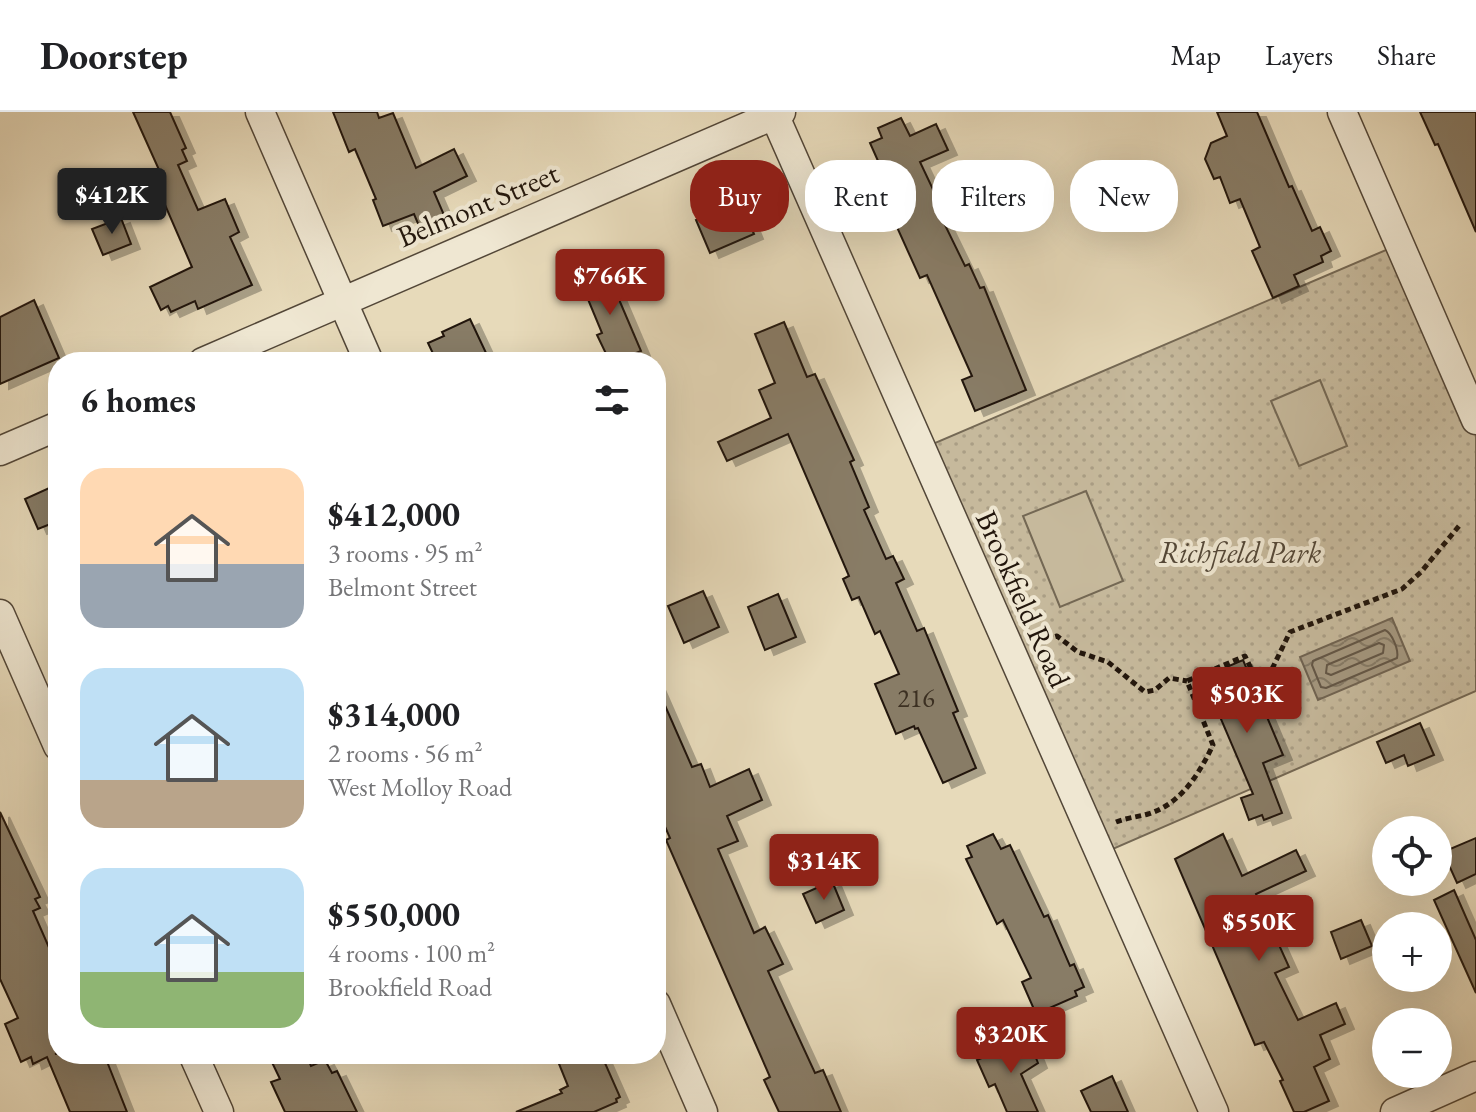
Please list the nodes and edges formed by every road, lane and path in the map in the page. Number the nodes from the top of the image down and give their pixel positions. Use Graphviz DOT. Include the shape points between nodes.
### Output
graph roads {
  1 [pos="260,112"];
  2 [pos="1342,112"];
  3 [pos="776,113"];
  4 [pos="342,301"];
  5 [pos="226,352"];
  6 [pos="365,352"];
  7 [pos="1476,420"];
  8 [pos="48,430"];
  9 [pos="0,451"];
  10 [pos="1459,526"];
  11 [pos="0,614"];
  12 [pos="1008,649"];
  13 [pos="1187,681"];
  14 [pos="48,723"];
  15 [pos="1089,832"];
  16 [pos="666,1027"];
  17 [pos="197,1064"];
  18 [pos="1476,1076"];
  19 [pos="219,1112"];
  20 [pos="703,1112"];
  21 [pos="1214,1112"];
  22 [pos="1395,1112"];
  1 -- 4 [label="street"];
  2 -- 7 [label="street"];
  3 -- 4 [label="street, Belmont Street"];
  3 -- 12 [label="street, Brookfield Road"];
  4 -- 5 [label="street, Belmont Street"];
  4 -- 6 [label="street"];
  8 -- 9 [label="street"];
  10 -- 13 [label="path" via="1402,589 1290,632 1272,669 1257,681 1245,656"];
  11 -- 14 [label="street"];
  12 -- 13 [label="path" via="1057,636 1078,652 1108,662 1145,692 1169,678"];
  12 -- 15 [label="street, Brookfield Road"];
  13 -- 15 [label="path" via="1213,745 1194,781 1150,814"];
  15 -- 21 [label="street, Brookfield Road"];
  16 -- 20 [label="street"];
  17 -- 19 [label="street"];
  18 -- 22 [label="street"];
}
